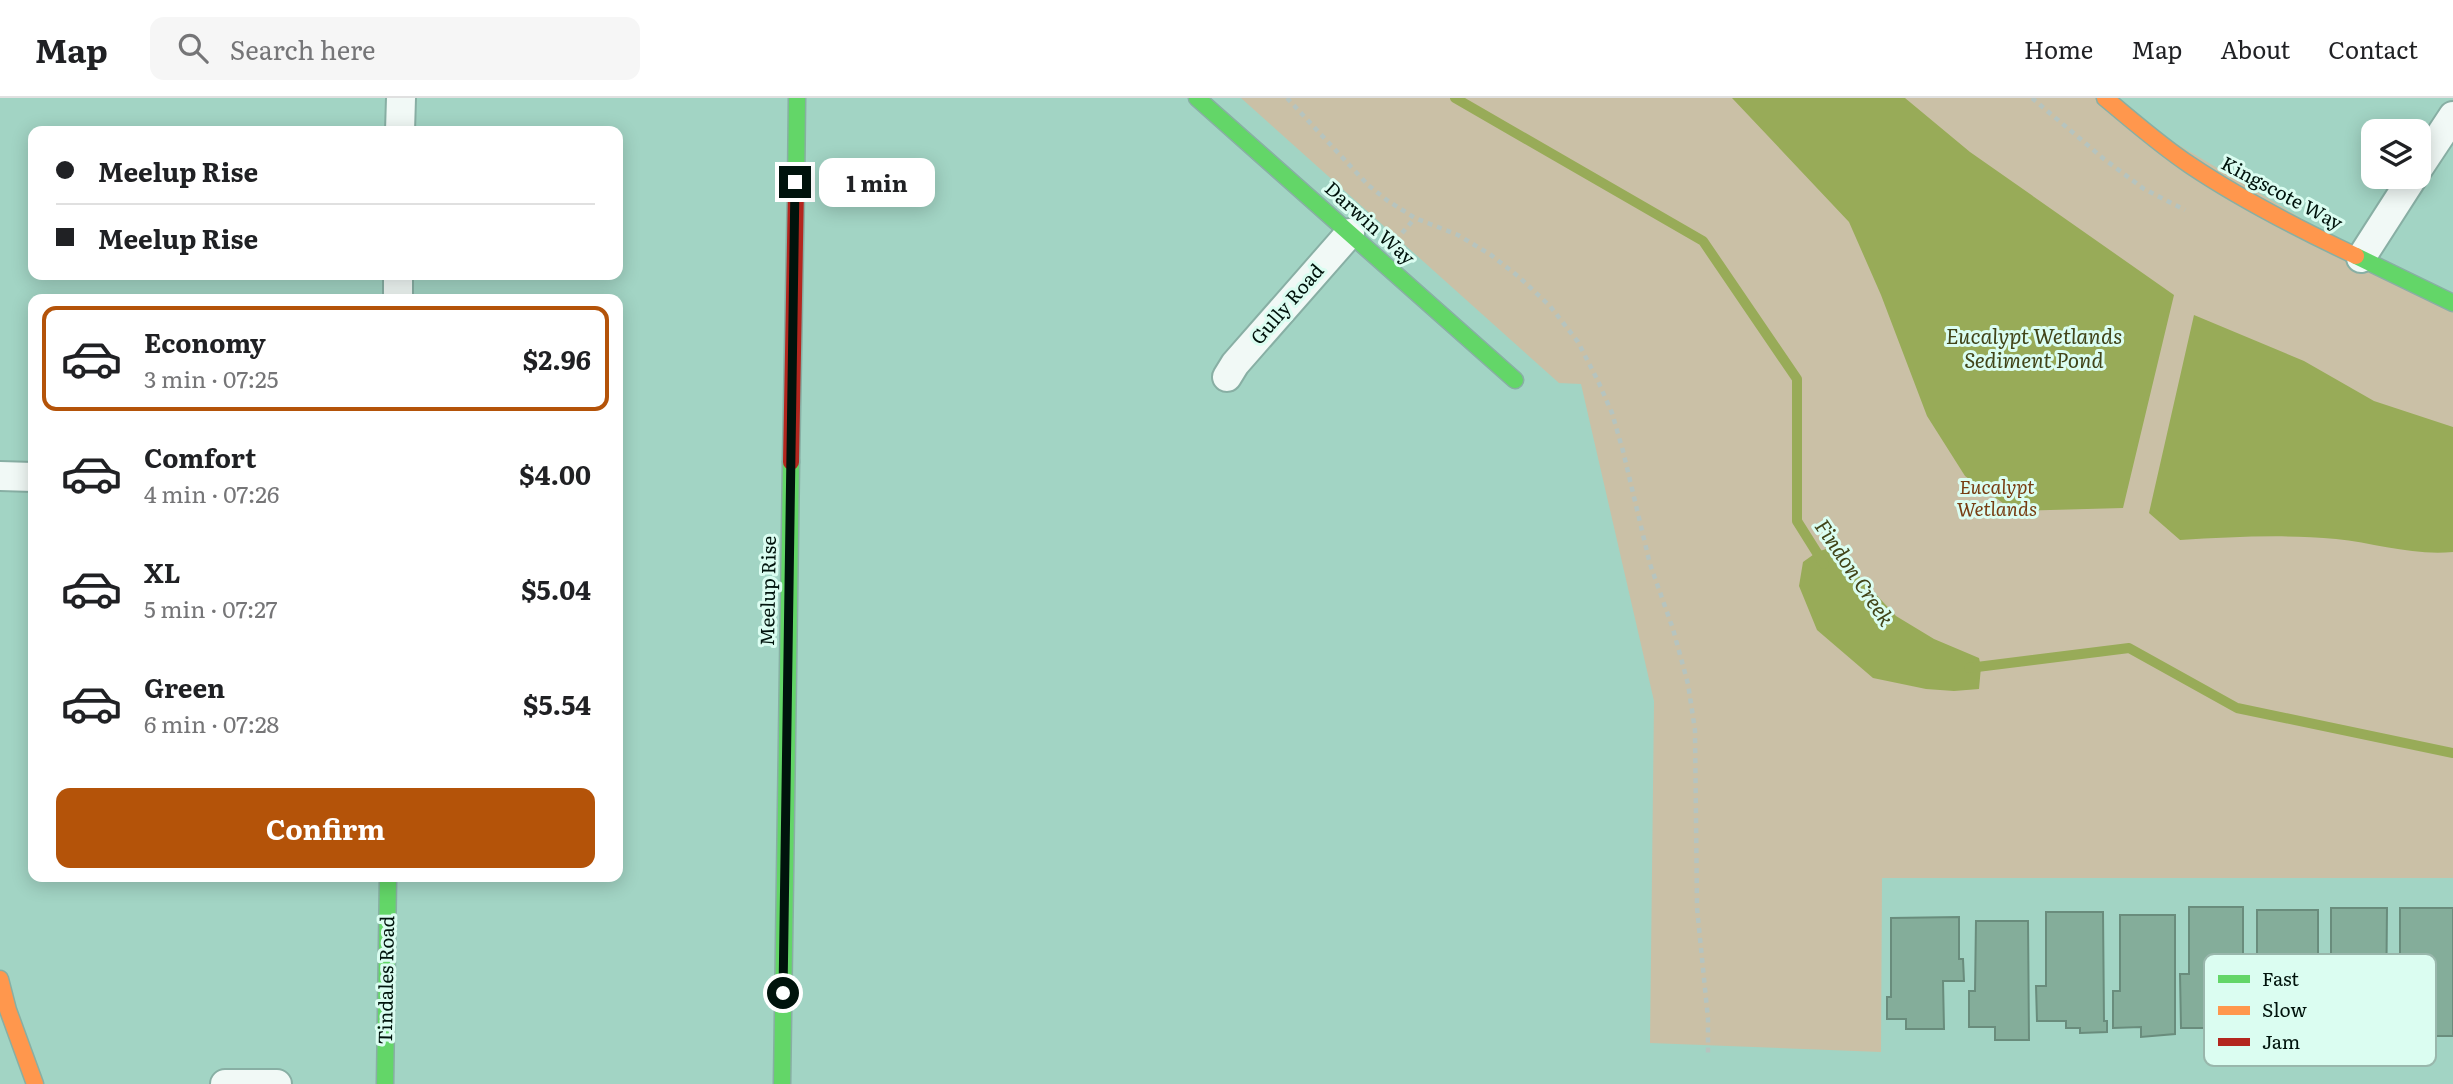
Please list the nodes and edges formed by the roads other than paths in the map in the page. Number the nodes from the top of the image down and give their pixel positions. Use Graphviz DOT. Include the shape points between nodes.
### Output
graph roads {
  1 [pos="401,98"];
  2 [pos="797,98"];
  3 [pos="1197,98"];
  4 [pos="2105,98"];
  5 [pos="2453,116"];
  6 [pos="400,126"];
  7 [pos="2431,149"];
  8 [pos="2405,189"];
  9 [pos="1350,233"];
  10 [pos="2361,258"];
  11 [pos="2453,303"];
  12 [pos="1227,377"];
  13 [pos="1515,380"];
  14 [pos="0,476"];
  15 [pos="28,477"];
  16 [pos="388,882"];
  17 [pos="0,979"];
  18 [pos="35,1084"];
  19 [pos="225,1084"];
  20 [pos="277,1084"];
  21 [pos="385,1084"];
  22 [pos="782,1084"];
  1 -- 6 [label="street"];
  2 -- 22 [label="street, Meelup Rise"];
  3 -- 9 [label="street, Darwin Way"];
  4 -- 10 [label="street, Kingscote Way" via="2202,173 2254,205"];
  5 -- 7 [label="street"];
  8 -- 10 [label="street"];
  9 -- 12 [label="street, Gully Road"];
  9 -- 13 [label="street, Darwin Way"];
  10 -- 11 [label="street, Kingscote Way"];
  14 -- 15 [label="street"];
  16 -- 21 [label="street, Tindales Road"];
  17 -- 18 [label="street"];
  19 -- 20 [label="street"];
}
